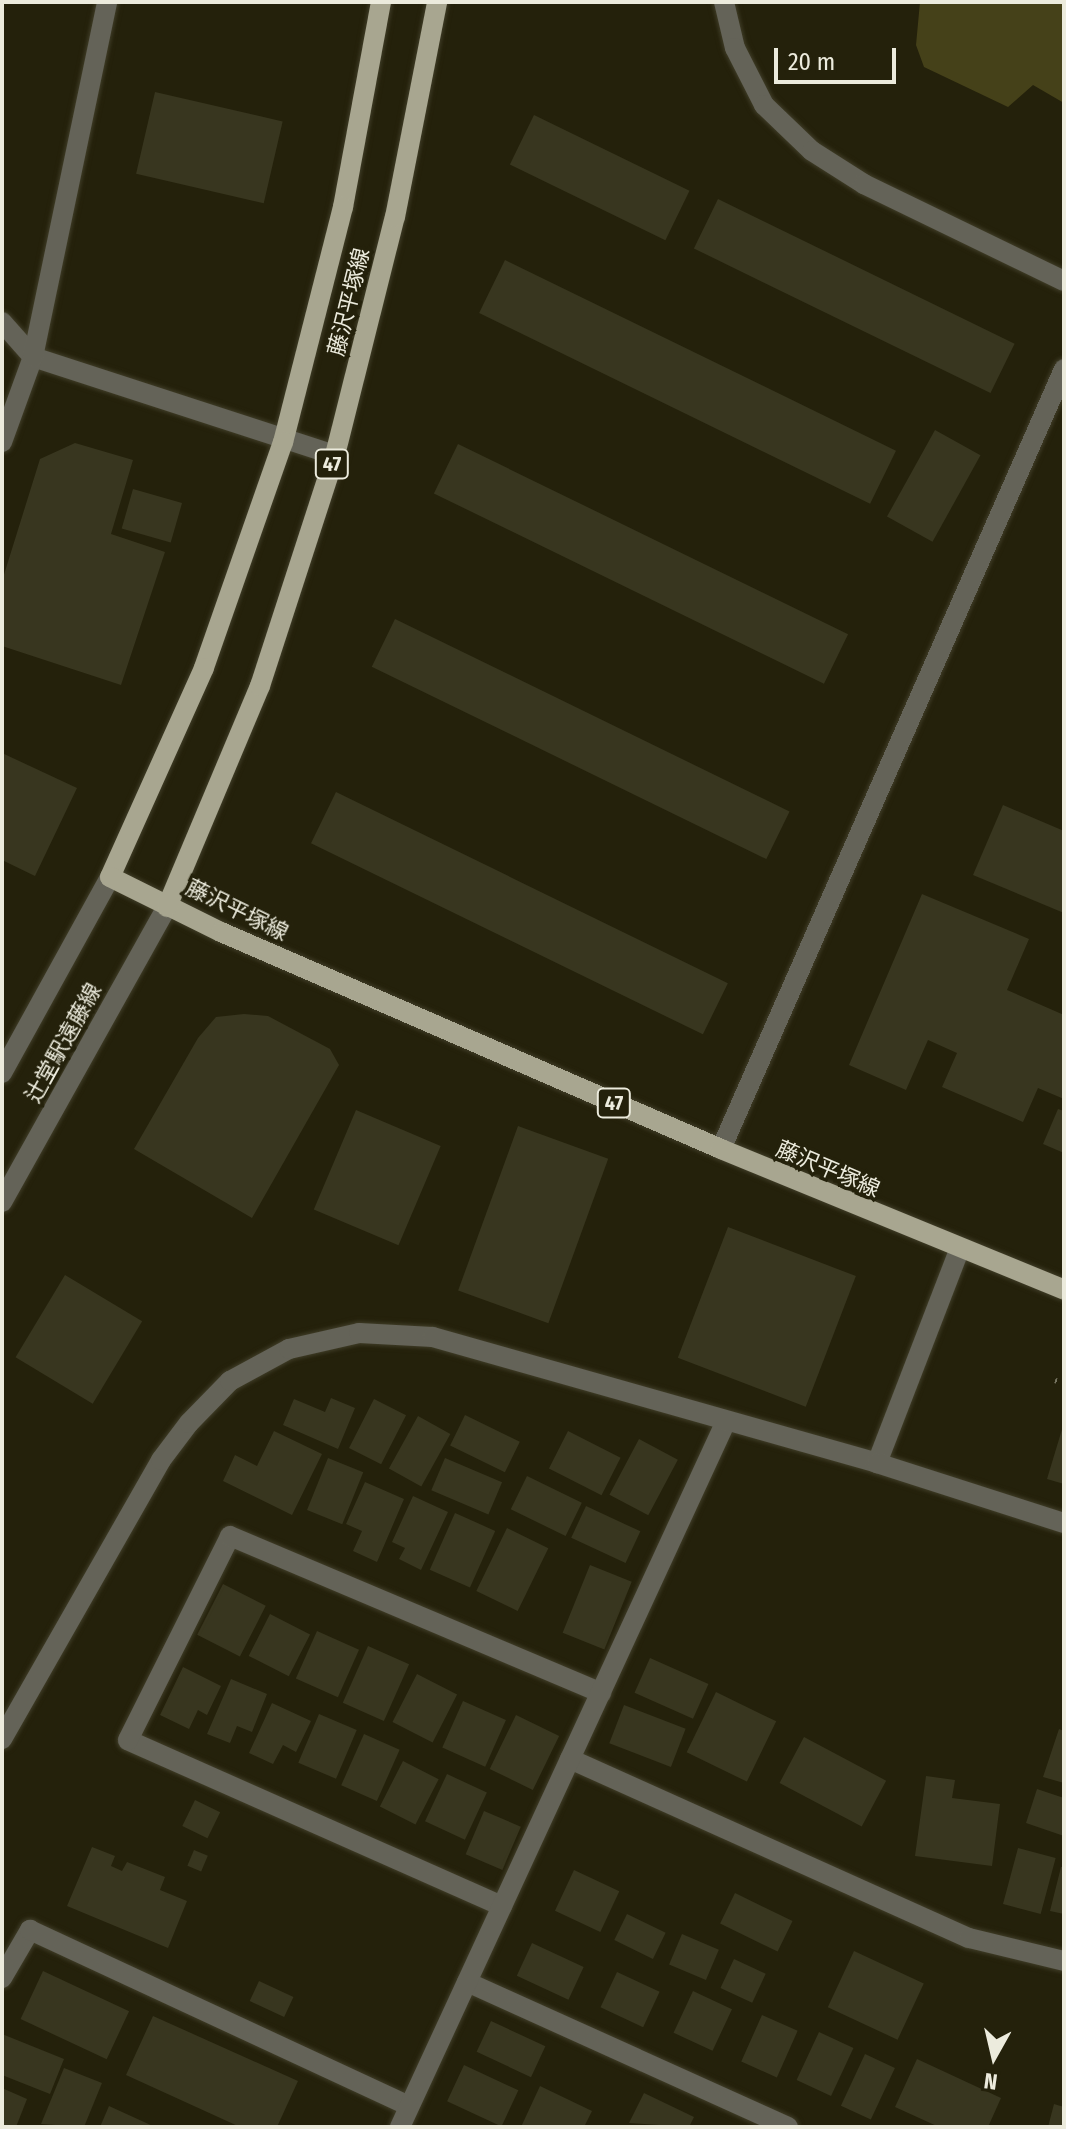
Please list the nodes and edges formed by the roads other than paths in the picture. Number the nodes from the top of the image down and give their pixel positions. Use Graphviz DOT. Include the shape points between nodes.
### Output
graph roads {
  1 [pos="107,2"];
  2 [pos="381,2"];
  3 [pos="437,2"];
  4 [pos="724,2"];
  5 [pos="1064,281"];
  6 [pos="2,322"];
  7 [pos="33,357"];
  8 [pos="1064,369"];
  9 [pos="2,442"];
  10 [pos="283,442"];
  11 [pos="335,455"];
  12 [pos="110,877"];
  13 [pos="167,907"];
  14 [pos="2,1073"];
  15 [pos="721,1149"];
  16 [pos="2,1202"];
  17 [pos="959,1251"];
  18 [pos="1064,1290"];
  19 [pos="726,1421"];
  20 [pos="877,1463"];
  21 [pos="1064,1523"];
  22 [pos="601,1693"];
  23 [pos="11,1703"];
  24 [pos="2,1739"];
  25 [pos="570,1759"];
  26 [pos="502,1906"];
  27 [pos="1064,1961"];
  28 [pos="2,1978"];
  29 [pos="467,1982"];
  30 [pos="409,2106"];
  31 [pos="400,2127"];
  32 [pos="788,2127"];
  1 -- 7 [label="street"];
  2 -- 10 [label="main road, 藤沢平塚線 / 47" via="343,207"];
  3 -- 11 [label="main road, 藤沢平塚線 / 47" via="395,217"];
  4 -- 5 [label="street" via="735,48 764,105 812,151 864,184"];
  6 -- 7 [label="street"];
  7 -- 9 [label="street"];
  7 -- 10 [label="street"];
  8 -- 15 [label="street"];
  10 -- 11 [label="street"];
  10 -- 12 [label="main road, 藤沢平塚線 / 47" via="204,668"];
  11 -- 13 [label="main road, 藤沢平塚線 / 47" via="260,686"];
  12 -- 13 [label="main road, 47"];
  12 -- 14 [label="street, 辻堂駅遠藤線"];
  13 -- 15 [label="main road, 藤沢平塚線 / 47"];
  13 -- 16 [label="street, 辻堂駅遠藤線"];
  15 -- 17 [label="main road, 藤沢平塚線 / 47"];
  17 -- 18 [label="main road, 藤沢平塚線 / 47"];
  17 -- 20 [label="street"];
  19 -- 20 [label="street"];
  19 -- 22 [label="street"];
  19 -- 23 [label="street" via="433,1337 359,1333 289,1349 230,1381 189,1423"];
  20 -- 21 [label="street"];
  22 -- 25 [label="street"];
  22 -- 26 [label="street" via="230,1536 128,1740"];
  23 -- 24 [label="street"];
  25 -- 26 [label="street"];
  25 -- 27 [label="street" via="969,1938"];
  26 -- 29 [label="street"];
  28 -- 30 [label="street" via="30,1930"];
  29 -- 30 [label="street"];
  29 -- 32 [label="street"];
  30 -- 31 [label="street"];
}
